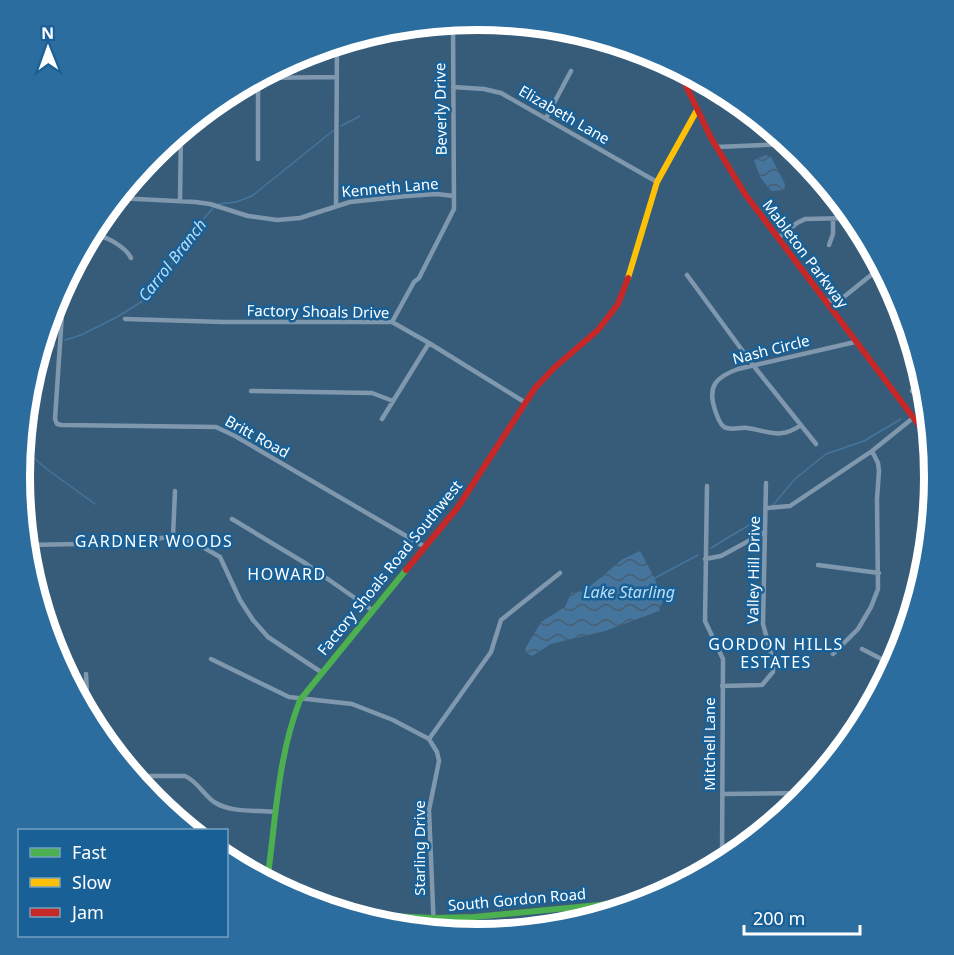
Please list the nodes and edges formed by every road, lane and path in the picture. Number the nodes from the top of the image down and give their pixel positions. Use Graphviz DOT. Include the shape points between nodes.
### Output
graph roads {
  1 [pos="453,31"];
  2 [pos="337,53"];
  3 [pos="571,71"];
  4 [pos="336,77"];
  5 [pos="278,78"];
  6 [pos="684,82"];
  7 [pos="259,87"];
  8 [pos="453,87"];
  9 [pos="697,110"];
  10 [pos="546,118"];
  11 [pos="181,142"];
  12 [pos="776,145"];
  13 [pos="716,147"];
  14 [pos="258,159"];
  15 [pos="657,182"];
  16 [pos="454,196"];
  17 [pos="128,199"];
  18 [pos="180,201"];
  19 [pos="336,205"];
  20 [pos="833,219"];
  21 [pos="842,219"];
  22 [pos="100,237"];
  23 [pos="778,238"];
  24 [pos="829,245"];
  25 [pos="131,258"];
  26 [pos="874,273"];
  27 [pos="687,275"];
  28 [pos="825,301"];
  29 [pos="62,311"];
  30 [pos="125,319"];
  31 [pos="392,322"];
  32 [pos="855,342"];
  33 [pos="429,343"];
  34 [pos="753,365"];
  35 [pos="251,391"];
  36 [pos="912,391"];
  37 [pos="916,394"];
  38 [pos="393,401"];
  39 [pos="526,403"];
  40 [pos="914,418"];
  41 [pos="382,419"];
  42 [pos="921,424"];
  43 [pos="801,425"];
  44 [pos="816,444"];
  45 [pos="872,451"];
  46 [pos="766,483"];
  47 [pos="707,486"];
  48 [pos="175,490"];
  49 [pos="767,508"];
  50 [pos="232,519"];
  51 [pos="765,532"];
  52 [pos="173,536"];
  53 [pos="36,545"];
  54 [pos="425,547"];
  55 [pos="705,559"];
  56 [pos="818,565"];
  57 [pos="560,573"];
  58 [pos="879,573"];
  59 [pos="372,610"];
  60 [pos="862,649"];
  61 [pos="833,654"];
  62 [pos="211,659"];
  63 [pos="884,662"];
  64 [pos="321,672"];
  65 [pos="86,674"];
  66 [pos="722,686"];
  67 [pos="87,696"];
  68 [pos="300,700"];
  69 [pos="429,739"];
  70 [pos="145,776"];
  71 [pos="794,793"];
  72 [pos="722,794"];
  73 [pos="276,812"];
  74 [pos="722,851"];
  75 [pos="268,873"];
  76 [pos="613,903"];
  77 [pos="581,906"];
  78 [pos="581,912"];
  79 [pos="390,916"];
  80 [pos="433,918"];
  81 [pos="433,922"];
  1 -- 8 [label="street, Beverly Drive"];
  2 -- 4 [label="street"];
  3 -- 10 [label="street"];
  4 -- 5 [label="street"];
  4 -- 19 [label="street"];
  6 -- 9 [label="street, Mableton Parkway"];
  7 -- 14 [label="street"];
  8 -- 10 [label="street, Elizabeth Lane" via="493,90"];
  8 -- 16 [label="street, Beverly Drive"];
  9 -- 13 [label="street, Mableton Parkway"];
  9 -- 15 [label="street, Factory Shoals Road Southwest"];
  10 -- 15 [label="street, Elizabeth Lane"];
  11 -- 18 [label="street"];
  12 -- 13 [label="street"];
  13 -- 23 [label="street, Mableton Parkway"];
  15 -- 39 [label="street, Factory Shoals Road Southwest" via="618,304 598,330 544,378"];
  16 -- 19 [label="street, Kenneth Lane" via="407,196"];
  16 -- 31 [label="street, Beverly Drive" via="454,209 440,239"];
  17 -- 18 [label="street, Kenneth Lane"];
  18 -- 19 [label="street, Kenneth Lane" via="276,220 300,218"];
  20 -- 21 [label="street"];
  20 -- 23 [label="street" via="805,219"];
  20 -- 24 [label="street"];
  22 -- 25 [label="street" via="118,244"];
  23 -- 28 [label="street, Mableton Parkway"];
  26 -- 28 [label="street" via="844,297"];
  27 -- 34 [label="street"];
  28 -- 32 [label="street, Mableton Parkway"];
  29 -- 54 [label="street, Britt Road" via="57,424 216,427"];
  30 -- 31 [label="street, Factory Shoals Drive"];
  31 -- 33 [label="street, Factory Shoals Drive"];
  32 -- 34 [label="street, Nash Circle"];
  32 -- 40 [label="street, Mableton Parkway"];
  33 -- 38 [label="street"];
  33 -- 39 [label="street, Factory Shoals Drive"];
  34 -- 43 [label="street"];
  34 -- 43 [label="street, Nash Circle" via="716,381 713,402 721,423 730,429 776,434"];
  35 -- 38 [label="street" via="366,392"];
  36 -- 37 [label="street"];
  38 -- 41 [label="street"];
  39 -- 54 [label="street, Factory Shoals Road Southwest" via="458,507"];
  40 -- 42 [label="street, Mableton Parkway"];
  40 -- 45 [label="street"];
  43 -- 44 [label="street"];
  45 -- 49 [label="street" via="790,507"];
  45 -- 58 [label="street" via="879,471"];
  46 -- 49 [label="street, Valley Hill Drive"];
  47 -- 55 [label="street, Mitchell Lane"];
  48 -- 52 [label="street"];
  49 -- 51 [label="street, Valley Hill Drive"];
  50 -- 59 [label="street"];
  51 -- 55 [label="street" via="721,556"];
  51 -- 66 [label="street, Valley Hill Drive" via="763,624 773,672 762,685"];
  52 -- 53 [label="street" via="132,543"];
  52 -- 64 [label="street" via="220,557 253,620 268,637"];
  54 -- 59 [label="street, Factory Shoals Road Southwest"];
  55 -- 66 [label="street, Mitchell Lane" via="705,621 723,659"];
  56 -- 58 [label="street"];
  57 -- 69 [label="street" via="501,620 491,652"];
  58 -- 61 [label="street" via="871,607 858,628"];
  59 -- 64 [label="street, Factory Shoals Road Southwest"];
  60 -- 63 [label="street"];
  62 -- 68 [label="street"];
  64 -- 68 [label="street, Factory Shoals Road Southwest"];
  65 -- 67 [label="street"];
  66 -- 72 [label="street, Mitchell Lane"];
  68 -- 69 [label="street" via="352,704"];
  68 -- 73 [label="street, Factory Shoals Road Southwest" via="287,730"];
  69 -- 80 [label="street, Starling Drive" via="439,761 429,810"];
  70 -- 73 [label="street" via="185,776 222,807"];
  71 -- 72 [label="street"];
  72 -- 74 [label="street, Mitchell Lane"];
  73 -- 75 [label="street, Factory Shoals Road Southwest"];
  76 -- 77 [label="street, South Gordon Road"];
  77 -- 78 [label="street"];
  77 -- 80 [label="street, South Gordon Road"];
  79 -- 80 [label="street, South Gordon Road"];
  80 -- 81 [label="street, Starling Drive"];
}
